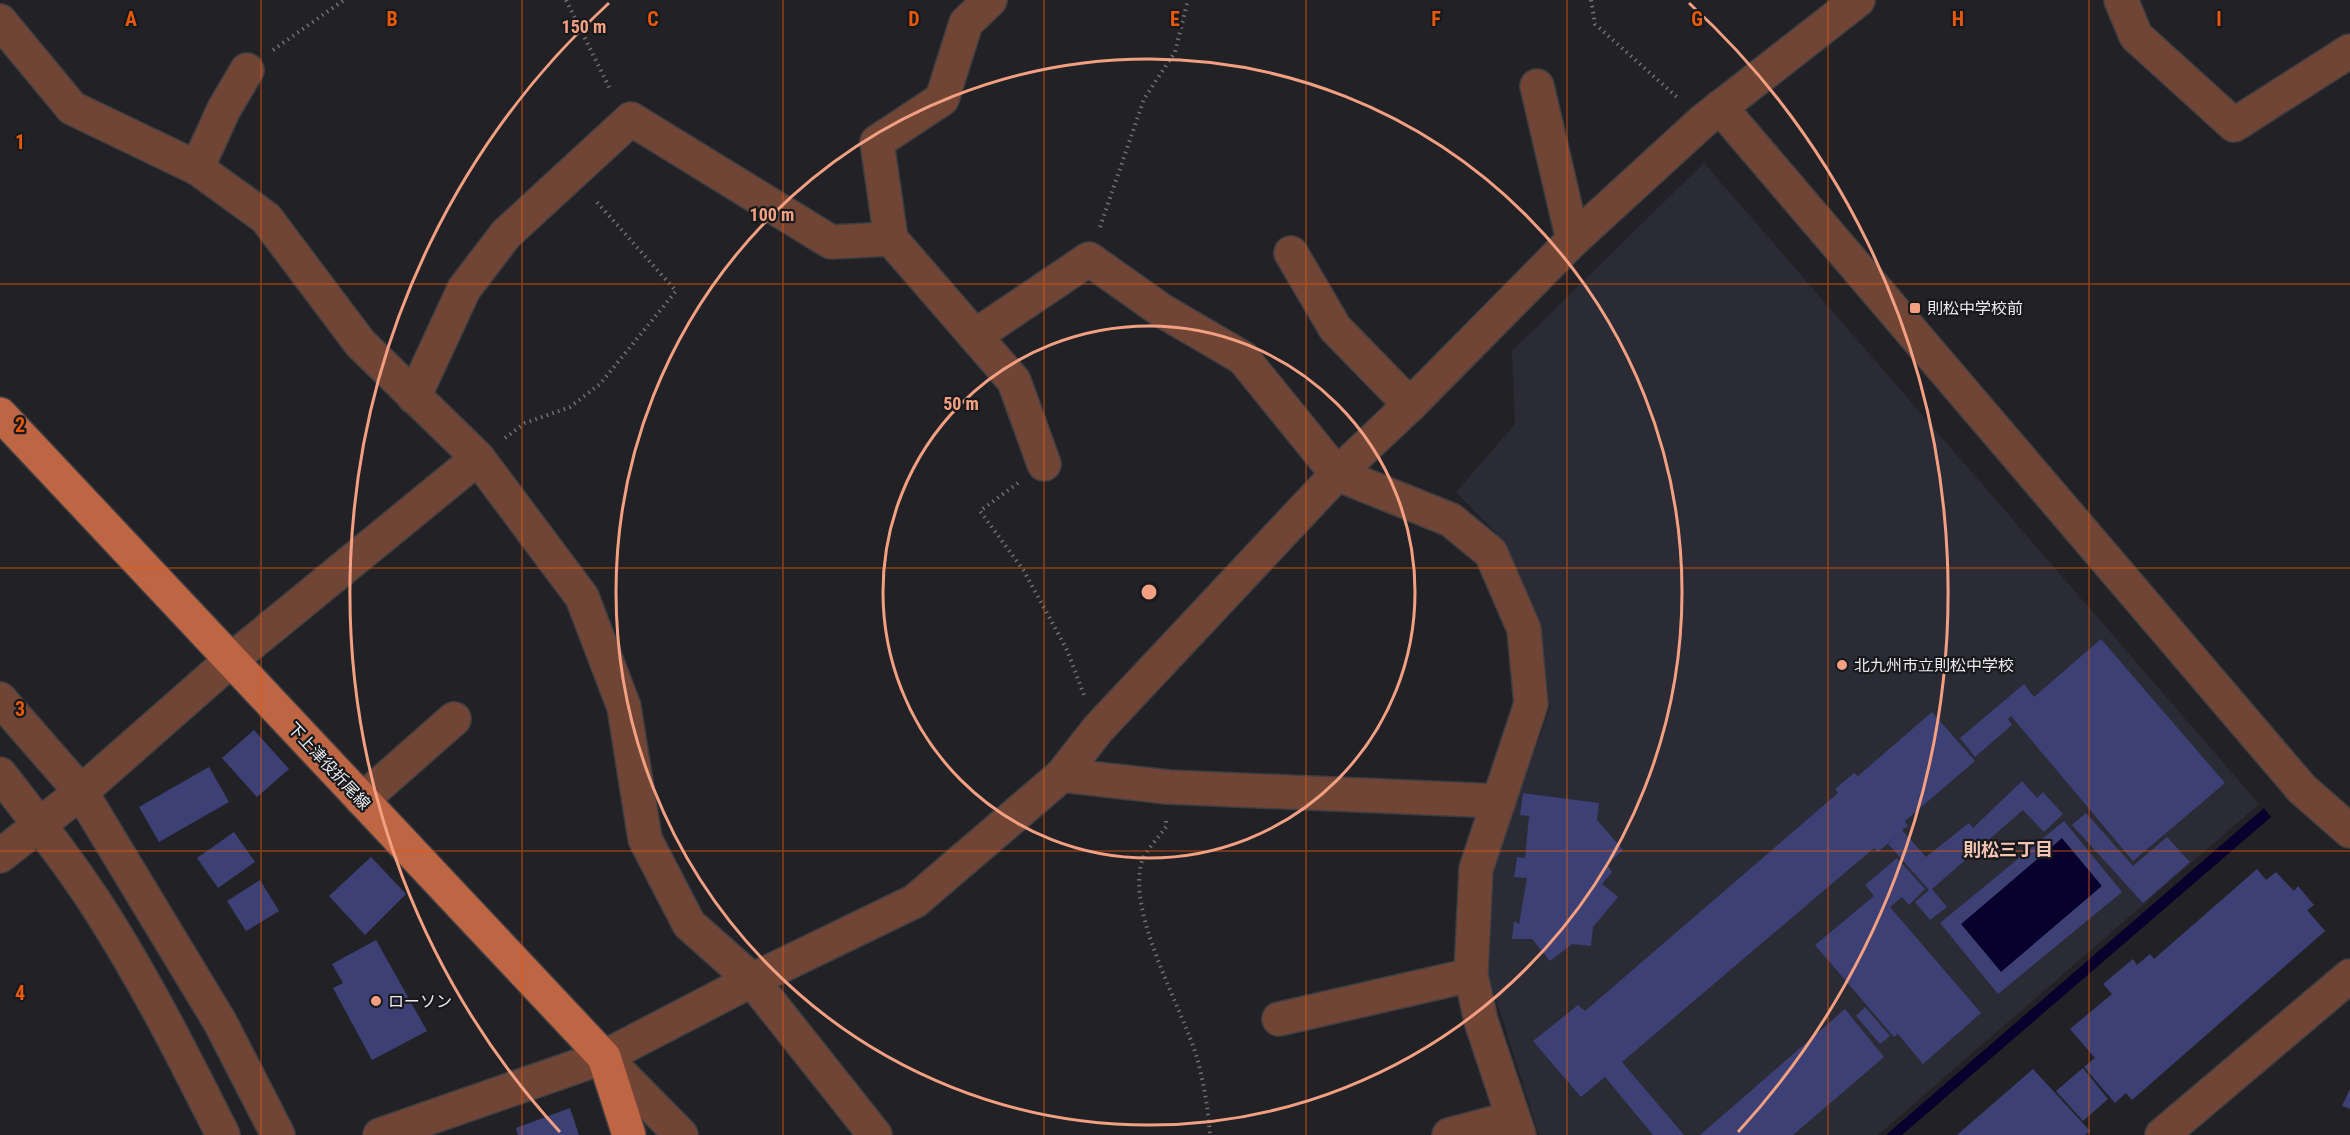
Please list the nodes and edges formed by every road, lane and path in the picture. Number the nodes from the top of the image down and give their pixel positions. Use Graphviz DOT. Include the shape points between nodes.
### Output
graph roads {
  1 [pos="344,0"];
  2 [pos="566,0"];
  3 [pos="990,0"];
  4 [pos="1188,0"];
  5 [pos="1591,0"];
  6 [pos="1858,0"];
  7 [pos="2121,0"];
  8 [pos="0,21"];
  9 [pos="2350,51"];
  10 [pos="247,70"];
  11 [pos="1538,86"];
  12 [pos="1711,114"];
  13 [pos="631,118"];
  14 [pos="197,168"];
  15 [pos="571,173"];
  16 [pos="891,239"];
  17 [pos="1573,240"];
  18 [pos="1291,253"];
  19 [pos="1089,260"];
  20 [pos="975,336"];
  21 [pos="414,397"];
  22 [pos="1410,405"];
  23 [pos="0,414"];
  24 [pos="525,423"];
  25 [pos="478,458"];
  26 [pos="1044,464"];
  27 [pos="1337,474"];
  28 [pos="230,661"];
  29 [pos="0,699"];
  30 [pos="454,719"];
  31 [pos="1098,729"];
  32 [pos="0,774"];
  33 [pos="1062,775"];
  34 [pos="1168,787"];
  35 [pos="81,792"];
  36 [pos="362,800"];
  37 [pos="1499,801"];
  38 [pos="39,825"];
  39 [pos="2350,831"];
  40 [pos="0,856"];
  41 [pos="1471,975"];
  42 [pos="2350,976"];
  43 [pos="752,980"];
  44 [pos="1279,1019"];
  45 [pos="604,1057"];
  46 [pos="1516,1126"];
  47 [pos="223,1135"];
  48 [pos="278,1135"];
  49 [pos="380,1135"];
  50 [pos="629,1135"];
  51 [pos="681,1135"];
  52 [pos="875,1135"];
  53 [pos="1210,1135"];
  54 [pos="1449,1135"];
  55 [pos="2162,1135"];
  1 -- 10 [label="path"];
  2 -- 13 [label="path" via="613,93"];
  3 -- 16 [label="street" via="966,23 942,99 878,142"];
  4 -- 19 [label="path" via="1175,52 1144,99"];
  5 -- 12 [label="path" via="1595,24"];
  6 -- 12 [label="street"];
  7 -- 9 [label="street" via="2136,36 2234,125"];
  8 -- 14 [label="street" via="72,108"];
  10 -- 14 [label="street"];
  11 -- 17 [label="street"];
  12 -- 17 [label="street"];
  12 -- 39 [label="street" via="2302,789"];
  13 -- 15 [label="street"];
  13 -- 16 [label="street" via="831,242"];
  14 -- 21 [label="street" via="266,218 360,343"];
  15 -- 21 [label="street" via="506,234 464,289"];
  15 -- 24 [label="path" via="676,291 600,384 570,407"];
  16 -- 20 [label="street"];
  17 -- 22 [label="street"];
  18 -- 22 [label="street" via="1335,328"];
  19 -- 20 [label="street"];
  19 -- 27 [label="street" via="1161,310 1243,358"];
  20 -- 26 [label="street" via="1014,381"];
  21 -- 25 [label="street"];
  22 -- 27 [label="street"];
  23 -- 28 [label="main road, 下上津役折尾線"];
  25 -- 28 [label="street"];
  25 -- 43 [label="street" via="582,597 624,707 645,839 689,924"];
  26 -- 31 [label="path" via="980,511 1024,571 1066,650"];
  27 -- 31 [label="street"];
  27 -- 37 [label="street" via="1451,520 1491,553 1524,629 1531,704"];
  28 -- 35 [label="street"];
  28 -- 36 [label="main road, 下上津役折尾線"];
  29 -- 35 [label="street"];
  30 -- 36 [label="street"];
  31 -- 33 [label="street"];
  32 -- 38 [label="street"];
  33 -- 34 [label="street"];
  33 -- 43 [label="street" via="915,901"];
  34 -- 37 [label="street"];
  34 -- 53 [label="path" via="1166,827 1143,861 1139,897 1196,1057"];
  35 -- 38 [label="street"];
  35 -- 48 [label="street" via="220,1022"];
  36 -- 45 [label="main road, 下上津役折尾線"];
  37 -- 41 [label="street" via="1476,869"];
  38 -- 40 [label="street"];
  38 -- 47 [label="street" via="100,910 178,1044"];
  41 -- 44 [label="street"];
  41 -- 46 [label="street" via="1481,1021"];
  42 -- 55 [label="street"];
  43 -- 45 [label="street"];
  43 -- 52 [label="street"];
  45 -- 49 [label="street"];
  45 -- 50 [label="main road, 下上津役折尾線"];
  45 -- 51 [label="street"];
  46 -- 54 [label="street"];
}
